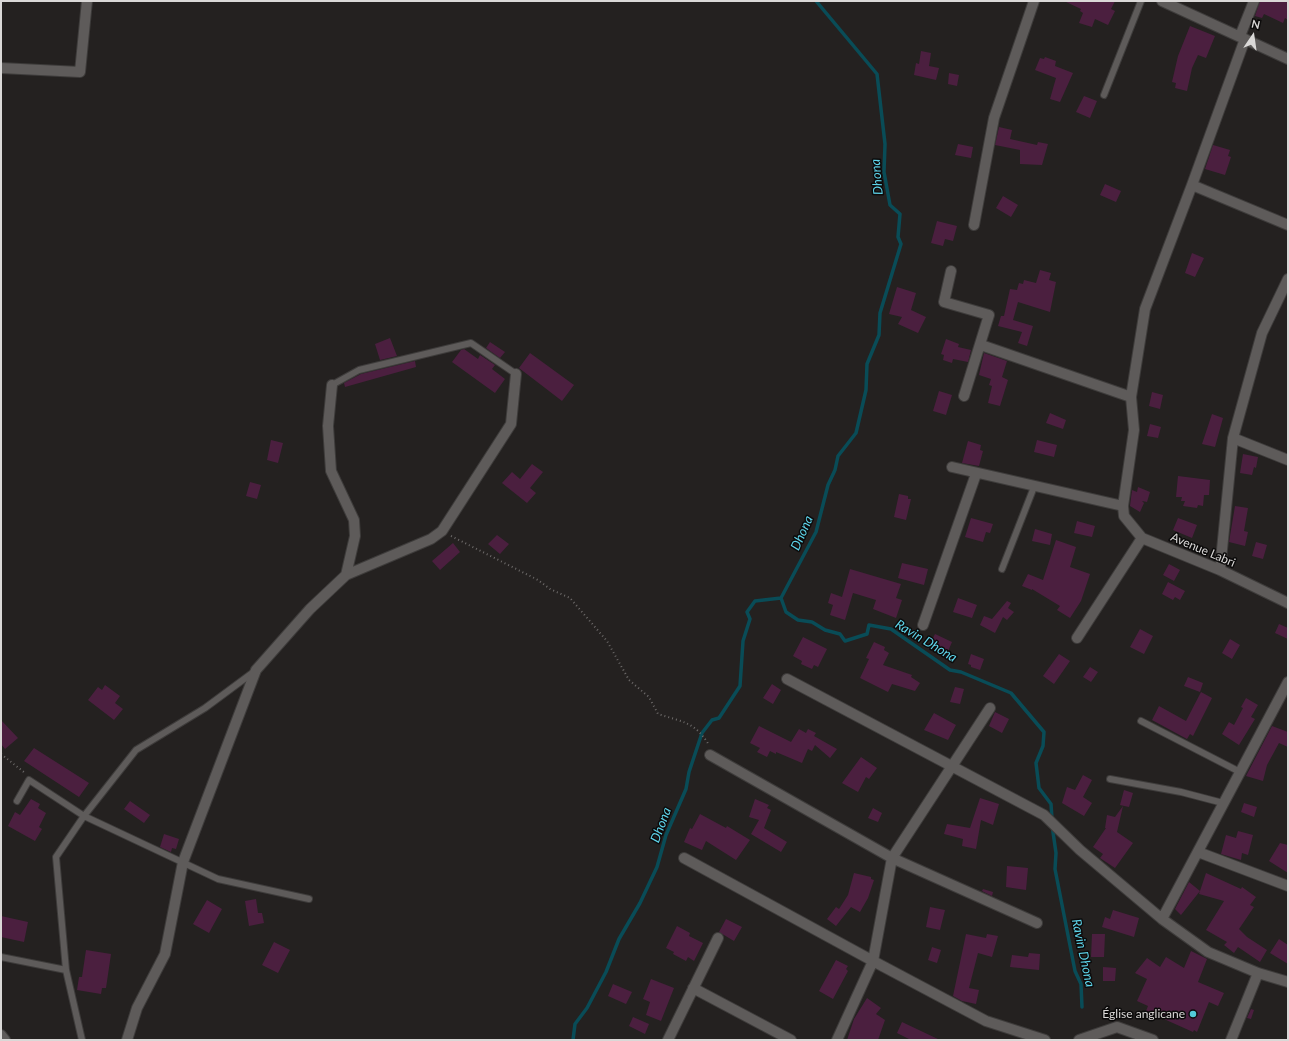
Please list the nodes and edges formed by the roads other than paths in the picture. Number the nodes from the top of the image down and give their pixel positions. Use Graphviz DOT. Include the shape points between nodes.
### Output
graph roads {
  1 [pos="87,1"];
  2 [pos="1034,1"];
  3 [pos="1141,1"];
  4 [pos="1162,1"];
  5 [pos="1254,1"];
  6 [pos="1243,38"];
  7 [pos="1288,59"];
  8 [pos="1,68"];
  9 [pos="1104,95"];
  10 [pos="1192,185"];
  11 [pos="974,225"];
  12 [pos="1288,225"];
  13 [pos="951,271"];
  14 [pos="1288,279"];
  15 [pos="981,345"];
  16 [pos="516,374"];
  17 [pos="332,385"];
  18 [pos="964,396"];
  19 [pos="1131,397"];
  20 [pos="1233,438"];
  21 [pos="1288,460"];
  22 [pos="952,468"];
  23 [pos="976,474"];
  24 [pos="1034,487"];
  25 [pos="1123,506"];
  26 [pos="1142,538"];
  27 [pos="1002,569"];
  28 [pos="1220,570"];
  29 [pos="346,575"];
  30 [pos="1288,603"];
  31 [pos="923,625"];
  32 [pos="1078,638"];
  33 [pos="256,670"];
  34 [pos="787,679"];
  35 [pos="1288,682"];
  36 [pos="990,708"];
  37 [pos="1141,721"];
  38 [pos="710,755"];
  39 [pos="952,767"];
  40 [pos="1240,772"];
  41 [pos="1110,779"];
  42 [pos="17,801"];
  43 [pos="1223,803"];
  44 [pos="84,816"];
  45 [pos="1198,852"];
  46 [pos="684,858"];
  47 [pos="892,858"];
  48 [pos="183,862"];
  49 [pos="1288,886"];
  50 [pos="309,899"];
  51 [pos="1162,919"];
  52 [pos="1036,923"];
  53 [pos="718,938"];
  54 [pos="1,957"];
  55 [pos="873,962"];
  56 [pos="66,970"];
  57 [pos="1258,973"];
  58 [pos="1288,982"];
  59 [pos="694,988"];
  60 [pos="1,1035"];
  61 [pos="4,1040"];
  62 [pos="82,1040"];
  63 [pos="127,1040"];
  64 [pos="668,1040"];
  65 [pos="791,1040"];
  66 [pos="837,1040"];
  67 [pos="1045,1040"];
  68 [pos="1079,1040"];
  69 [pos="1153,1040"];
  70 [pos="1231,1040"];
  1 -- 8 [label="street" via="80,72"];
  2 -- 11 [label="street" via="994,118"];
  3 -- 9 [label="lane"];
  4 -- 6 [label="street"];
  5 -- 6 [label="street"];
  6 -- 7 [label="street"];
  6 -- 10 [label="street"];
  10 -- 12 [label="street"];
  10 -- 19 [label="street" via="1145,309"];
  13 -- 15 [label="street" via="944,302 989,315"];
  14 -- 20 [label="street" via="1262,333"];
  15 -- 18 [label="street"];
  15 -- 19 [label="street"];
  16 -- 17 [label="lane" via="471,344 359,370"];
  16 -- 29 [label="street" via="511,424 442,531 431,539"];
  17 -- 29 [label="street" via="328,426 331,471 354,520 354,536"];
  19 -- 25 [label="street" via="1134,430"];
  20 -- 21 [label="street"];
  20 -- 28 [label="street"];
  22 -- 23 [label="street"];
  23 -- 24 [label="street"];
  23 -- 31 [label="street"];
  24 -- 25 [label="street"];
  24 -- 27 [label="lane"];
  25 -- 26 [label="street, Avenue Labri" via="1124,516"];
  26 -- 28 [label="street, Avenue Labri"];
  26 -- 32 [label="street"];
  28 -- 30 [label="street, Avenue Labri"];
  29 -- 33 [label="street" via="310,609"];
  33 -- 44 [label="lane" via="205,708 136,750"];
  33 -- 48 [label="street"];
  34 -- 39 [label="street"];
  35 -- 40 [label="street"];
  36 -- 39 [label="street"];
  37 -- 40 [label="lane"];
  38 -- 47 [label="street"];
  39 -- 47 [label="street"];
  39 -- 51 [label="street" via="1044,815 1080,850"];
  40 -- 43 [label="street"];
  41 -- 43 [label="lane" via="1181,792"];
  42 -- 44 [label="lane" via="28,780"];
  43 -- 45 [label="street"];
  44 -- 48 [label="lane"];
  44 -- 56 [label="lane" via="56,857"];
  45 -- 49 [label="street"];
  45 -- 51 [label="street"];
  46 -- 55 [label="street"];
  47 -- 52 [label="street"];
  47 -- 55 [label="street"];
  48 -- 50 [label="lane" via="218,879"];
  48 -- 63 [label="street" via="165,954 137,1008"];
  51 -- 57 [label="street" via="1208,952"];
  53 -- 59 [label="street"];
  54 -- 56 [label="lane"];
  55 -- 66 [label="street"];
  55 -- 67 [label="street" via="986,1021"];
  56 -- 62 [label="lane"];
  57 -- 58 [label="street"];
  57 -- 70 [label="street"];
  59 -- 64 [label="street"];
  59 -- 65 [label="street"];
  60 -- 61 [label="street"];
  68 -- 69 [label="street" via="1117,1027"];
}
